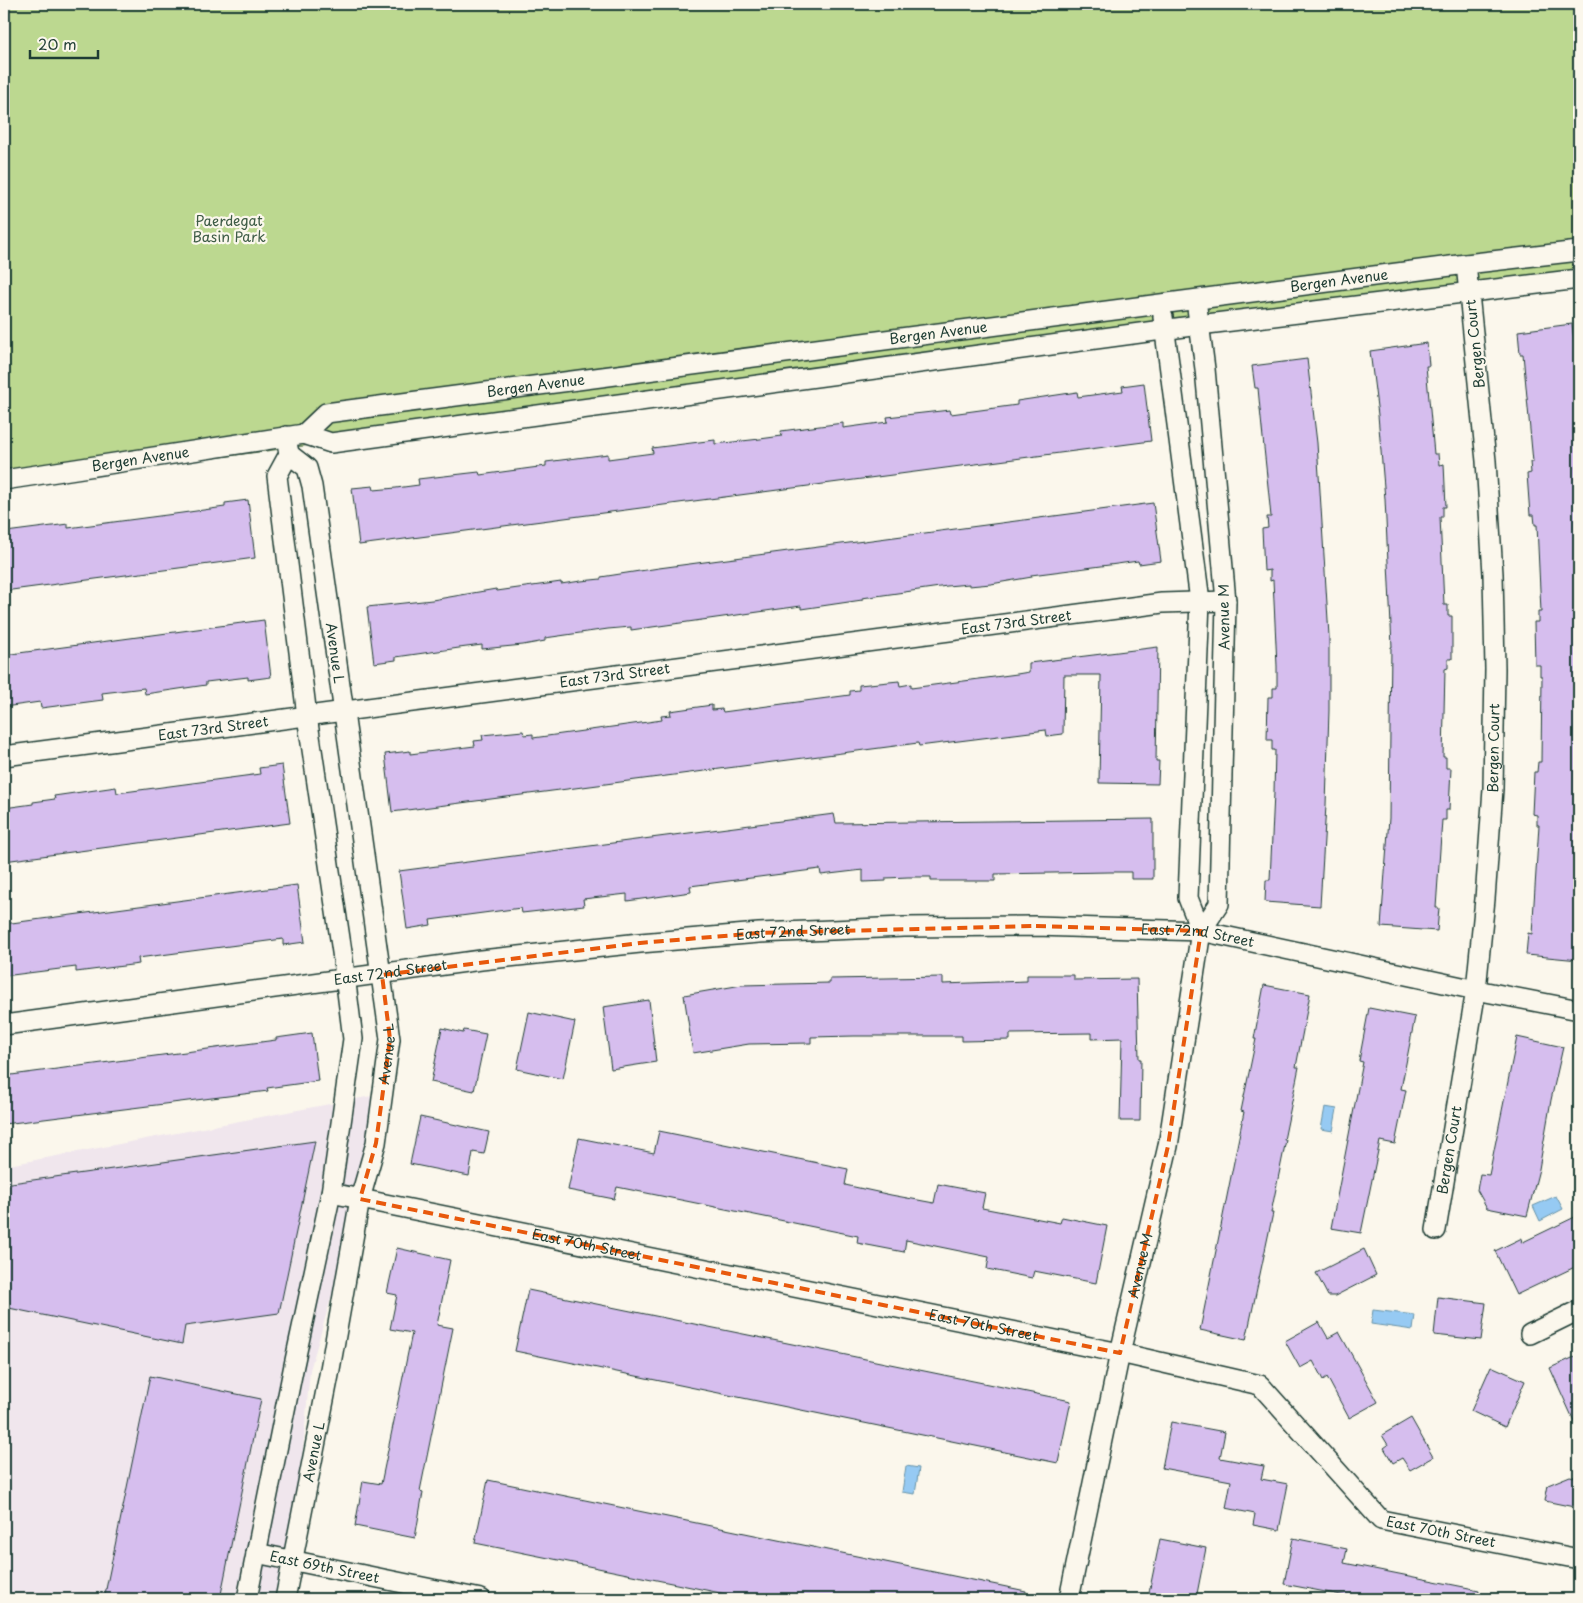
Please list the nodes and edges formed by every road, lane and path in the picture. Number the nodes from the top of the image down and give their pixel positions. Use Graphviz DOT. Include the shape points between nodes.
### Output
graph roads {
  1 [pos="1579,251"];
  2 [pos="1466,264"];
  3 [pos="1579,279"];
  4 [pos="1469,293"];
  5 [pos="1196,300"];
  6 [pos="1161,304"];
  7 [pos="1199,325"];
  8 [pos="1165,329"];
  9 [pos="304,434"];
  10 [pos="287,445"];
  11 [pos="4,480"];
  12 [pos="1200,601"];
  13 [pos="1226,601"];
  14 [pos="344,712"];
  15 [pos="307,716"];
  16 [pos="4,756"];
  17 [pos="1201,931"];
  18 [pos="382,974"];
  19 [pos="346,979"];
  20 [pos="1476,990"];
  21 [pos="1579,1010"];
  22 [pos="4,1025"];
  23 [pos="331,1194"];
  24 [pos="360,1199"];
  25 [pos="1436,1230"];
  26 [pos="1579,1310"];
  27 [pos="1530,1334"];
  28 [pos="1120,1353"];
  29 [pos="256,1554"];
  30 [pos="1579,1559"];
  31 [pos="293,1561"];
  32 [pos="247,1599"];
  33 [pos="285,1599"];
  34 [pos="481,1599"];
  35 [pos="1069,1599"];
  1 -- 2 [label="street, Bergen Avenue"];
  2 -- 4 [label="street, Bergen Court"];
  2 -- 5 [label="street, Bergen Avenue"];
  3 -- 4 [label="street, Bergen Avenue"];
  4 -- 7 [label="street, Bergen Avenue"];
  4 -- 20 [label="street, Bergen Court" via="1486,461 1495,669 1493,789"];
  5 -- 6 [label="street, Bergen Avenue"];
  5 -- 7 [label="street, Avenue M"];
  6 -- 8 [label="street, Avenue M"];
  6 -- 9 [label="street, Bergen Avenue" via="326,412"];
  7 -- 8 [label="street, Bergen Avenue"];
  7 -- 13 [label="street, Avenue M"];
  8 -- 9 [label="street, Bergen Avenue" via="331,443"];
  8 -- 12 [label="street, Avenue M"];
  9 -- 10 [label="street, Bergen Avenue"];
  10 -- 11 [label="street, Bergen Avenue"];
  10 -- 14 [label="street, Avenue L" via="307,468 312,486"];
  10 -- 15 [label="street" via="277,476"];
  12 -- 13 [label="street, East 73rd Street"];
  12 -- 14 [label="street, East 73rd Street" via="1162,603"];
  12 -- 17 [label="street, Avenue M" via="1188,898"];
  13 -- 17 [label="street, Avenue M" via="1219,904"];
  14 -- 15 [label="street, East 73rd Street"];
  14 -- 18 [label="street, Avenue L"];
  15 -- 16 [label="street, East 73rd Street"];
  15 -- 19 [label="street"];
  17 -- 18 [label="street, East 72nd Street" via="1026,926 759,933 640,942"];
  17 -- 20 [label="street, East 72nd Street"];
  17 -- 28 [label="street, Avenue M" via="1168,1146"];
  18 -- 19 [label="street, East 72nd Street"];
  18 -- 24 [label="street, Avenue L" via="390,1039 376,1143"];
  19 -- 22 [label="street, East 72nd Street"];
  19 -- 23 [label="street" via="353,1038"];
  20 -- 21 [label="street, East 72nd Street"];
  20 -- 25 [label="street, Bergen Court"];
  23 -- 24 [label="street, East 70th Street"];
  23 -- 29 [label="street"];
  24 -- 28 [label="street, East 70th Street"];
  24 -- 31 [label="street, Avenue L"];
  26 -- 27 [label="street"];
  28 -- 30 [label="street, East 70th Street" via="1260,1385 1381,1520"];
  28 -- 35 [label="street, Avenue M"];
  29 -- 31 [label="street, East 69th Street"];
  29 -- 32 [label="street"];
  31 -- 33 [label="street, Avenue L"];
  31 -- 34 [label="street, East 69th Street"];
}
